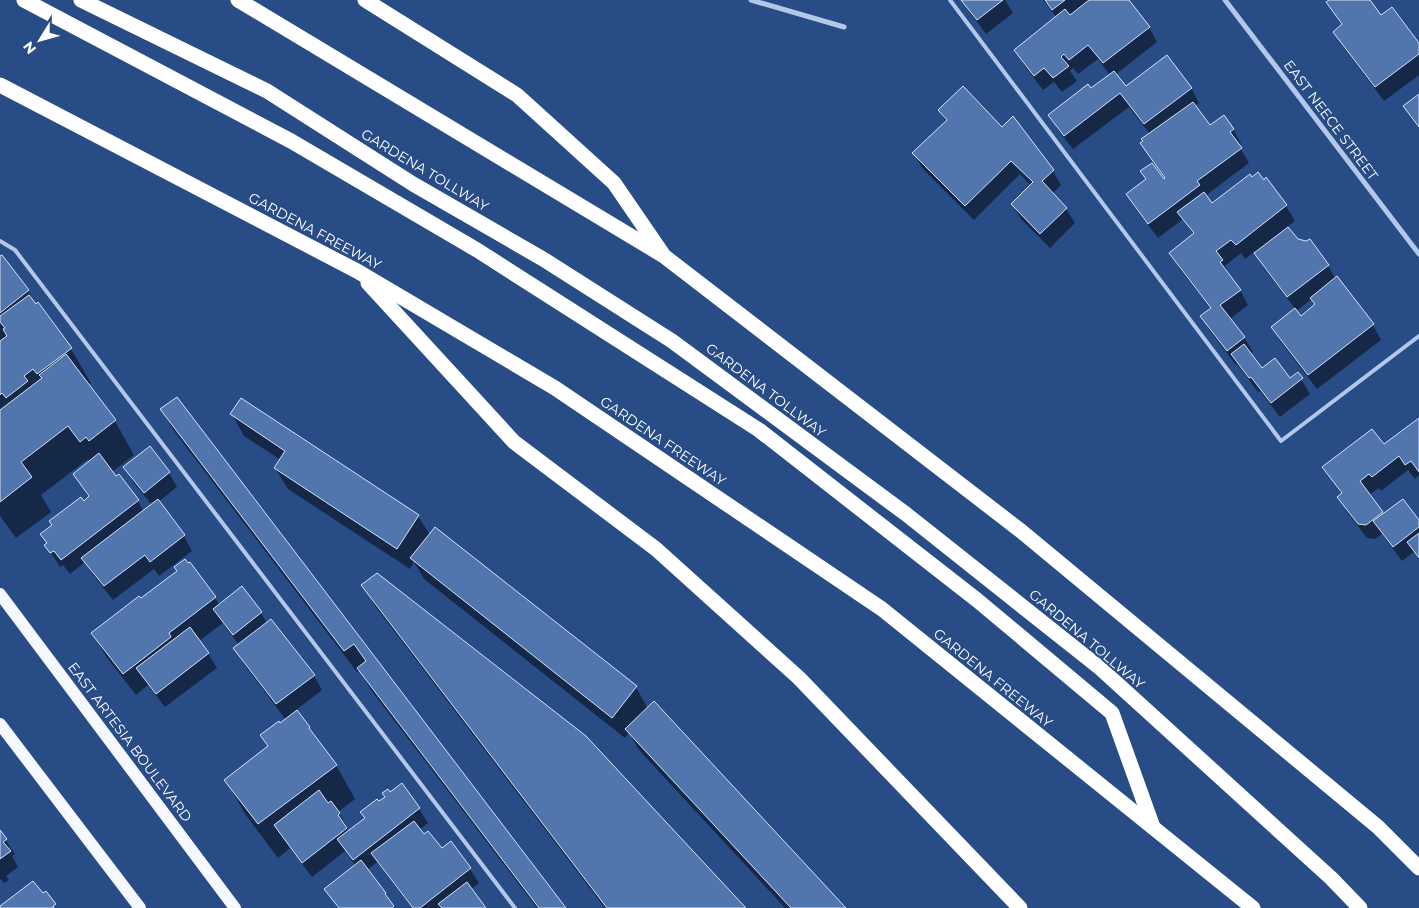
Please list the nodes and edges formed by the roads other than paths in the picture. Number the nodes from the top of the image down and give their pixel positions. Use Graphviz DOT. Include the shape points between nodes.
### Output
graph roads {
  1 [pos="24,0"];
  2 [pos="81,0"];
  3 [pos="238,0"];
  4 [pos="365,0"];
  5 [pos="751,0"];
  6 [pos="950,0"];
  7 [pos="1225,0"];
  8 [pos="844,27"];
  9 [pos="0,85"];
  10 [pos="0,241"];
  11 [pos="1419,254"];
  12 [pos="664,256"];
  13 [pos="357,271"];
  14 [pos="1419,336"];
  15 [pos="0,594"];
  16 [pos="0,724"];
  17 [pos="1154,828"];
  18 [pos="1419,868"];
  19 [pos="140,908"];
  20 [pos="235,908"];
  21 [pos="515,908"];
  22 [pos="1020,908"];
  23 [pos="1253,908"];
  24 [pos="1360,908"];
  1 -- 17 [label="highway" via="290,141 477,250 759,430 977,600 1112,713"];
  2 -- 24 [label="highway, GARDENA TOLLWAY" via="267,91 672,341 906,514 1100,668"];
  3 -- 12 [label="highway"];
  4 -- 12 [label="highway" via="517,95 614,183"];
  5 -- 8 [label="street"];
  6 -- 14 [label="lane" via="1281,441"];
  7 -- 11 [label="street, EAST NEECE STREET"];
  9 -- 13 [label="highway, GARDENA FREEWAY"];
  10 -- 21 [label="lane" via="15,250"];
  12 -- 18 [label="highway" via="1021,531 1378,827"];
  13 -- 17 [label="highway, GARDENA FREEWAY" via="555,388 882,609"];
  13 -- 22 [label="highway" via="514,442 656,550 798,678"];
  15 -- 20 [label="main road, EAST ARTESIA BOULEVARD"];
  16 -- 19 [label="main road"];
  17 -- 23 [label="highway, GARDENA FREEWAY"];
}
